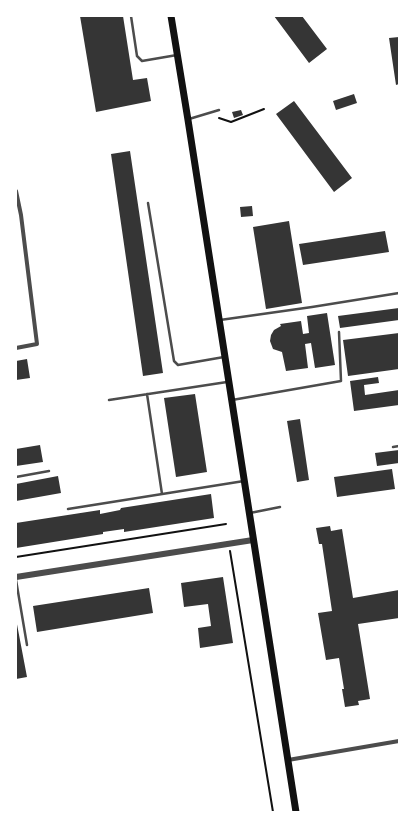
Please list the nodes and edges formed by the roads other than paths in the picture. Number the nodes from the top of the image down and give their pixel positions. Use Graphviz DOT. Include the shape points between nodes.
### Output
graph roads {
  1 [pos="131,16"];
  2 [pos="171,16"];
  3 [pos="177,55"];
  4 [pos="219,110"];
  5 [pos="188,120"];
  6 [pos="16,191"];
  7 [pos="148,203"];
  8 [pos="18,216"];
  9 [pos="399,293"];
  10 [pos="220,320"];
  11 [pos="338,332"];
  12 [pos="16,348"];
  13 [pos="225,357"];
  14 [pos="229,382"];
  15 [pos="147,394"];
  16 [pos="109,400"];
  17 [pos="232,400"];
  18 [pos="393,446"];
  19 [pos="399,446"];
  20 [pos="49,471"];
  21 [pos="16,477"];
  22 [pos="244,481"];
  23 [pos="162,494"];
  24 [pos="280,508"];
  25 [pos="68,509"];
  26 [pos="249,513"];
  27 [pos="253,540"];
  28 [pos="16,578"];
  29 [pos="27,645"];
  30 [pos="399,741"];
  31 [pos="288,760"];
  32 [pos="296,812"];
  1 -- 3 [label="lane" via="137,56 142,61"];
  2 -- 3 [label="main road"];
  3 -- 5 [label="main road"];
  4 -- 5 [label="lane"];
  5 -- 10 [label="main road"];
  6 -- 8 [label="street"];
  7 -- 13 [label="lane" via="174,361 178,365"];
  8 -- 12 [label="street" via="37,344"];
  9 -- 10 [label="lane"];
  10 -- 13 [label="main road"];
  11 -- 17 [label="lane" via="341,382"];
  13 -- 14 [label="main road"];
  14 -- 15 [label="lane"];
  14 -- 17 [label="main road"];
  15 -- 16 [label="lane"];
  15 -- 23 [label="lane"];
  17 -- 22 [label="main road"];
  18 -- 19 [label="lane"];
  20 -- 21 [label="lane"];
  22 -- 23 [label="lane"];
  22 -- 26 [label="main road"];
  23 -- 25 [label="lane"];
  24 -- 26 [label="lane"];
  26 -- 27 [label="main road"];
  27 -- 28 [label="street"];
  27 -- 31 [label="main road"];
  28 -- 29 [label="lane"];
  30 -- 31 [label="street"];
  31 -- 32 [label="main road"];
}
